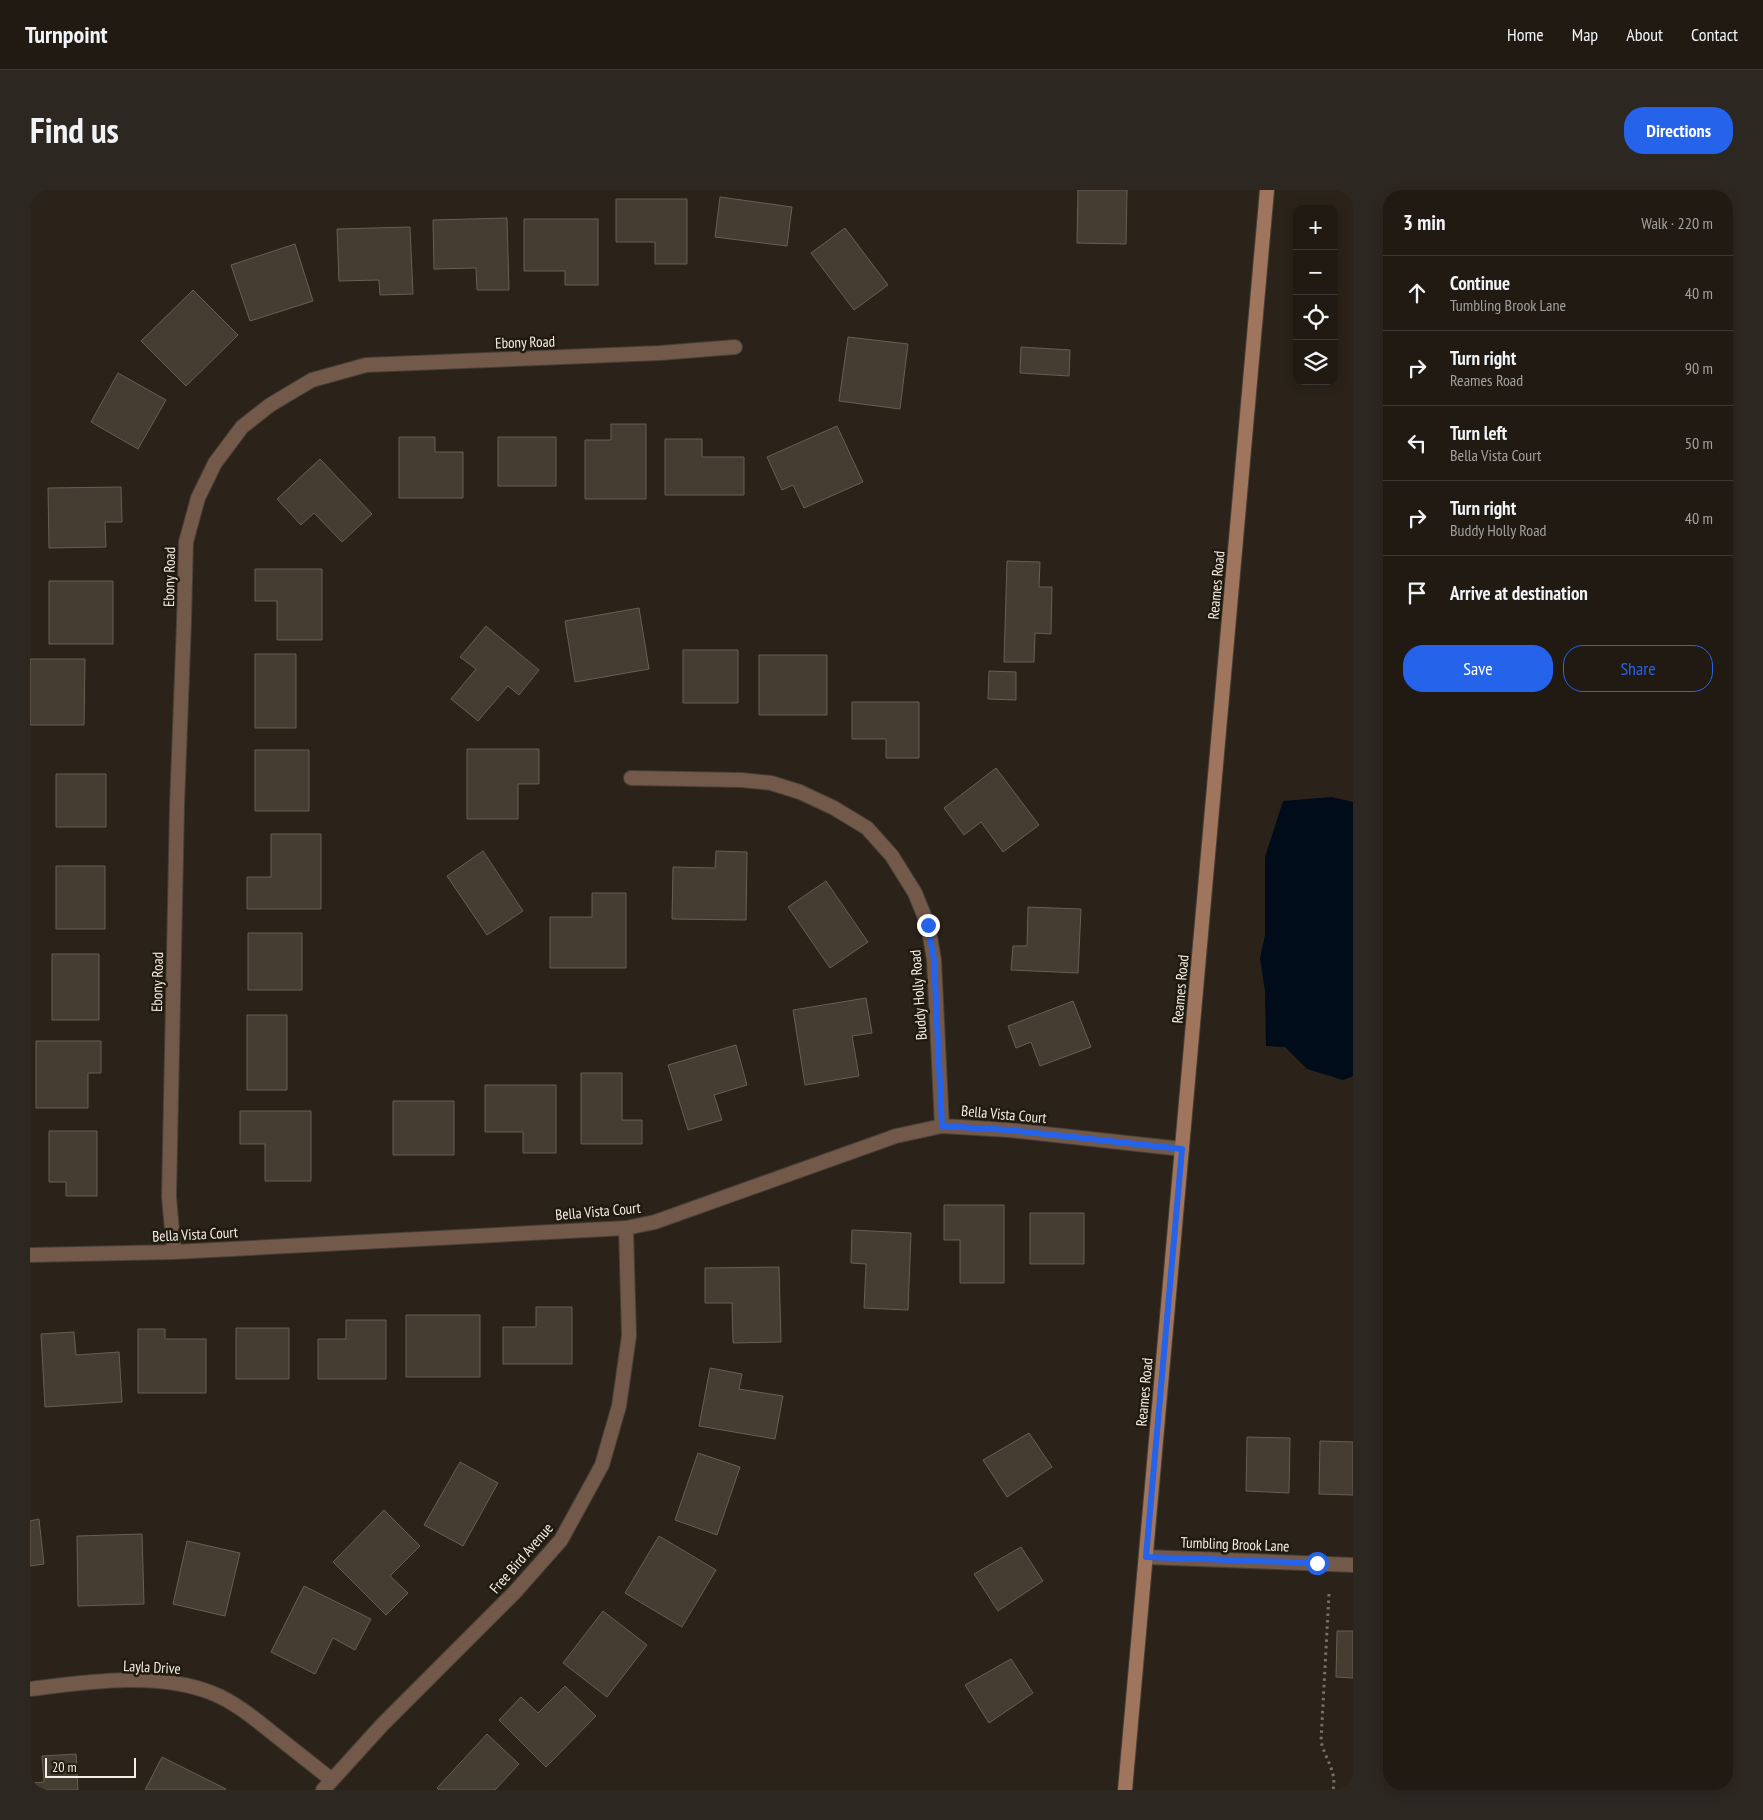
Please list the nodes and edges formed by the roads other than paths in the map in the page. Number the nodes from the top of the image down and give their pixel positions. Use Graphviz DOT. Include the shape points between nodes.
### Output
graph roads {
  1 [pos="1267,190"];
  2 [pos="735,347"];
  3 [pos="631,778"];
  4 [pos="942,1126"];
  5 [pos="1182,1149"];
  6 [pos="626,1228"];
  7 [pos="174,1252"];
  8 [pos="30,1255"];
  9 [pos="1146,1557"];
  10 [pos="1353,1565"];
  11 [pos="30,1689"];
  12 [pos="327,1785"];
  13 [pos="1125,1790"];
  1 -- 5 [label="main road, Reames Road"];
  2 -- 7 [label="street, Ebony Road" via="366,366 312,380 270,405 242,427 215,463 198,498 186,542 169,1197"];
  3 -- 4 [label="street, Buddy Holly Road" via="771,783 800,792 867,828 892,856 916,893 928,925 934,960"];
  4 -- 5 [label="street, Bella Vista Court"];
  4 -- 6 [label="street, Bella Vista Court" via="896,1136 655,1222"];
  5 -- 9 [label="main road, Reames Road"];
  6 -- 7 [label="street, Bella Vista Court"];
  6 -- 12 [label="street, Free Bird Avenue" via="629,1336 619,1406 602,1465 561,1540 515,1592"];
  7 -- 8 [label="street, Bella Vista Court"];
  9 -- 10 [label="street, Tumbling Brook Lane"];
  9 -- 13 [label="main road, Reames Road"];
  11 -- 12 [label="street, Layla Drive" via="135,1680 179,1682 212,1693 244,1710"];
}
